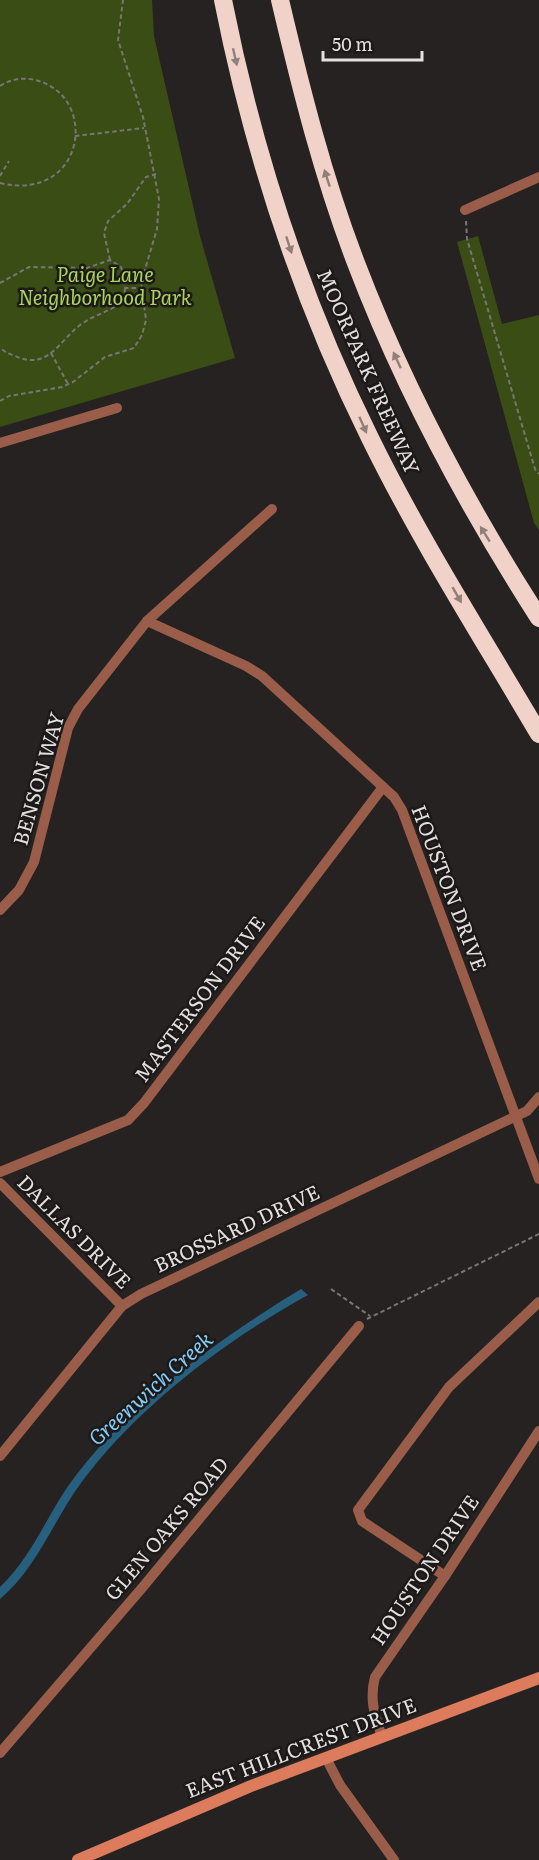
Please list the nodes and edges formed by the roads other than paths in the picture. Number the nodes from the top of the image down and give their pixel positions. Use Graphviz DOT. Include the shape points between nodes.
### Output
graph roads {
  1 [pos="223,0"];
  2 [pos="280,0"];
  3 [pos="539,177"];
  4 [pos="465,210"];
  5 [pos="117,408"];
  6 [pos="0,443"];
  7 [pos="272,509"];
  8 [pos="539,618"];
  9 [pos="147,621"];
  10 [pos="539,734"];
  11 [pos="383,787"];
  12 [pos="0,910"];
  13 [pos="539,1097"];
  14 [pos="515,1117"];
  15 [pos="0,1172"];
  16 [pos="539,1179"];
  17 [pos="0,1184"];
  18 [pos="539,1302"];
  19 [pos="122,1306"];
  20 [pos="360,1324"];
  21 [pos="539,1431"];
  22 [pos="0,1456"];
  23 [pos="445,1576"];
  24 [pos="539,1678"];
  25 [pos="382,1737"];
  26 [pos="0,1753"];
  27 [pos="326,1758"];
  28 [pos="78,1860"];
  29 [pos="393,1860"];
  1 -- 10 [label="highway, MOORPARK FREEWAY, one-way" via="263,165 326,343 409,513"];
  8 -- 2 [label="highway, MOORPARK FREEWAY, one-way" via="446,463 355,262 305,107"];
  3 -- 4 [label="street"];
  5 -- 6 [label="street"];
  7 -- 9 [label="street, BENSON WAY"];
  9 -- 11 [label="street, HOUSTON DRIVE" via="262,676"];
  9 -- 12 [label="street, BENSON WAY" via="78,709 68,728 34,861 19,890"];
  11 -- 14 [label="street, HOUSTON DRIVE" via="402,810"];
  11 -- 15 [label="street, MASTERSON DRIVE" via="128,1120"];
  13 -- 14 [label="street, BROSSARD DRIVE" via="527,1111"];
  14 -- 16 [label="street, HOUSTON DRIVE"];
  14 -- 19 [label="street, BROSSARD DRIVE"];
  17 -- 19 [label="street, DALLAS DRIVE"];
  18 -- 23 [label="street" via="449,1387 358,1510 358,1516 368,1525"];
  19 -- 22 [label="street, BROSSARD DRIVE"];
  20 -- 26 [label="street, GLEN OAKS ROAD"];
  21 -- 23 [label="street, HOUSTON DRIVE"];
  23 -- 25 [label="street, HOUSTON DRIVE" via="375,1677 372,1708"];
  24 -- 25 [label="main road, EAST HILLCREST DRIVE"];
  25 -- 27 [label="main road, EAST HILLCREST DRIVE"];
  27 -- 28 [label="main road, EAST HILLCREST DRIVE"];
  27 -- 29 [label="street" via="340,1785"];
}
